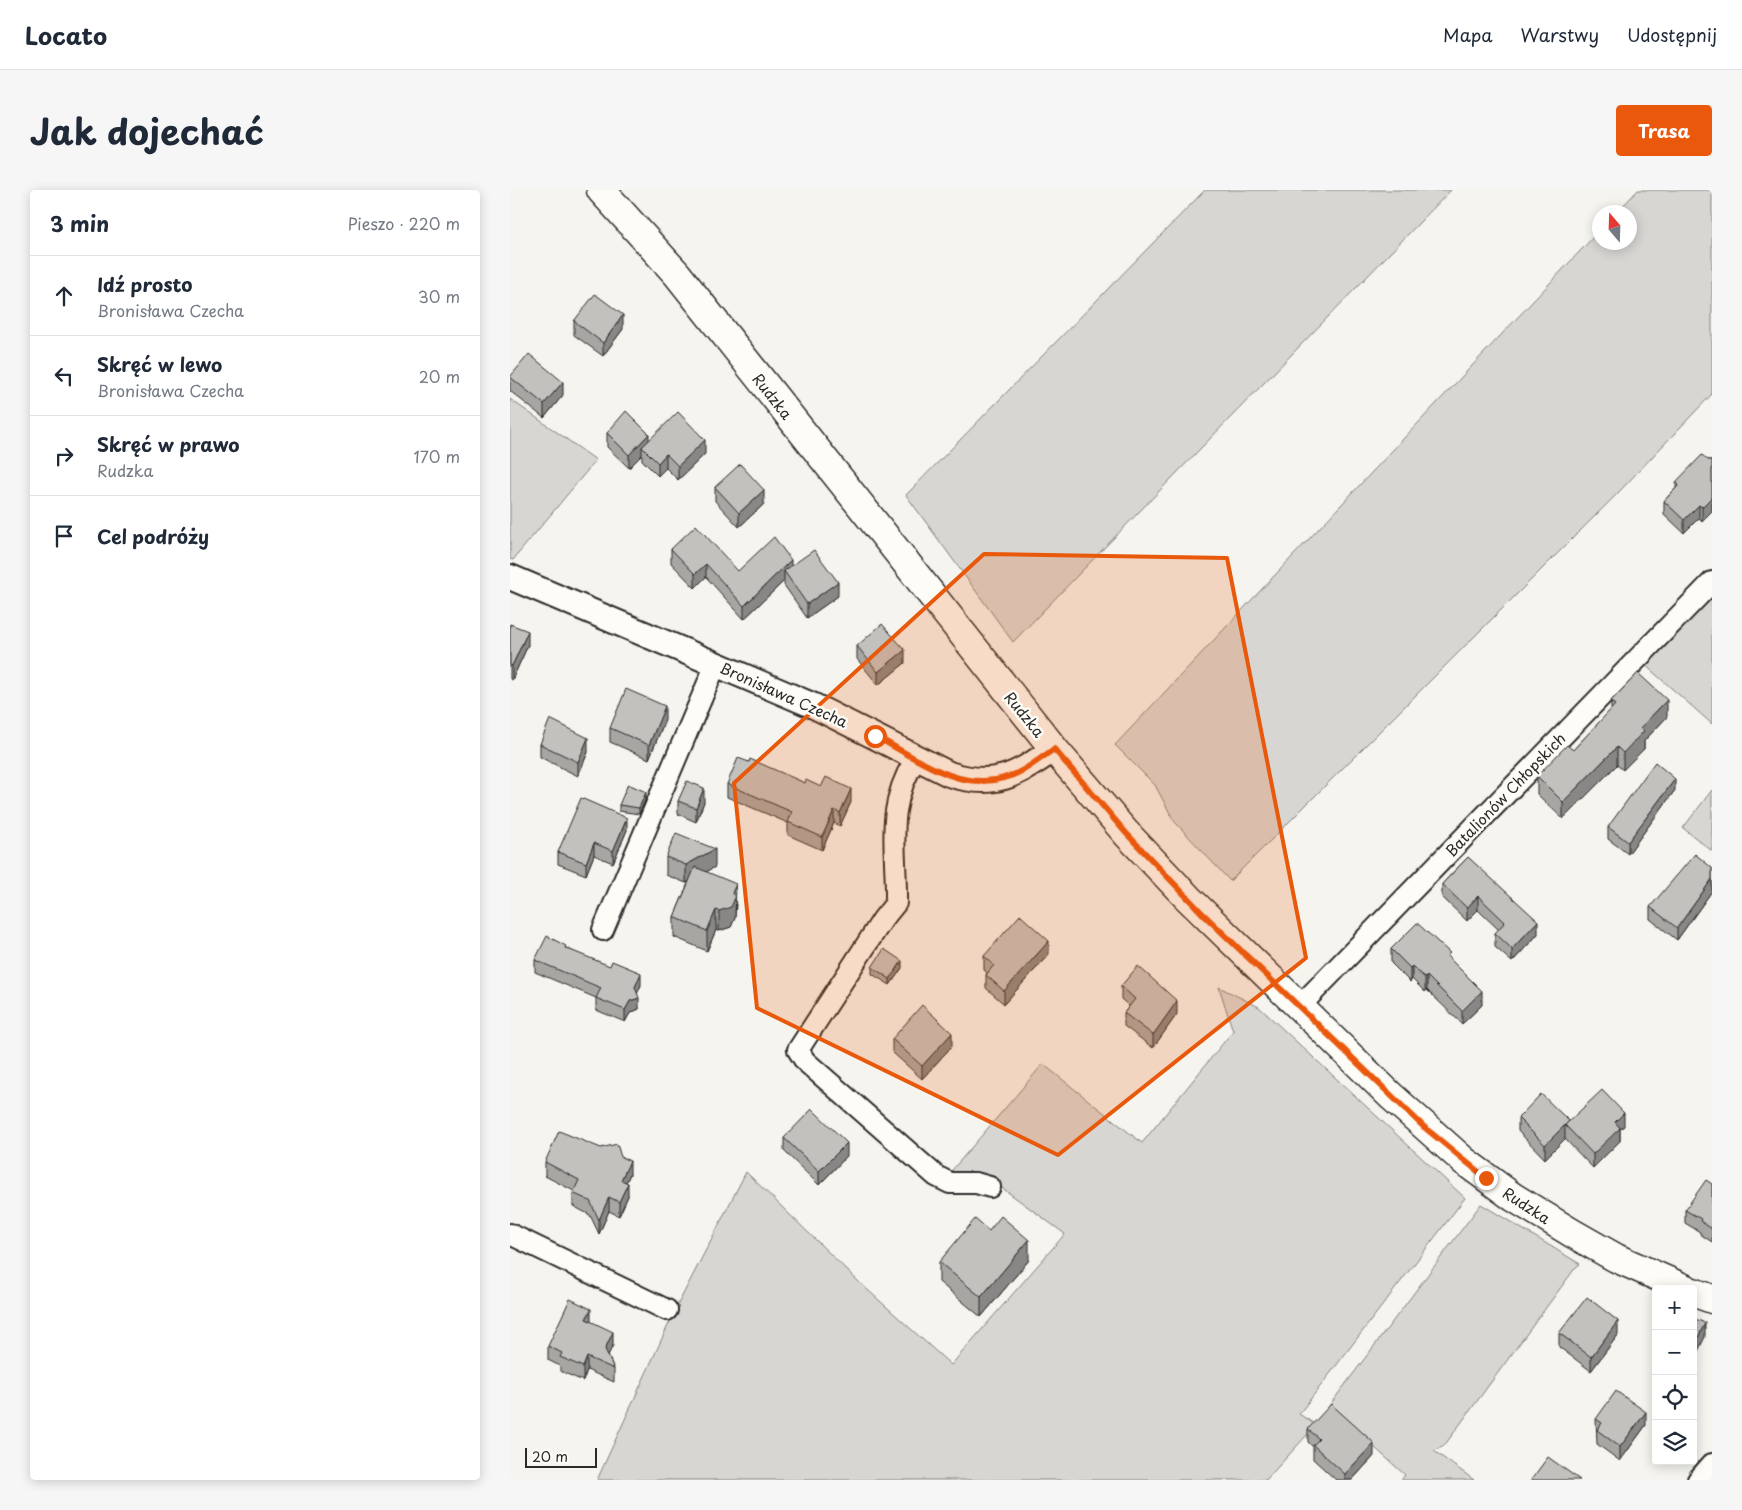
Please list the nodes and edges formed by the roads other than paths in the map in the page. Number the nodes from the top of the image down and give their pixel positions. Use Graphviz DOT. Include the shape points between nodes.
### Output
graph roads {
  1 [pos="601,190"];
  2 [pos="510,577"];
  3 [pos="1712,582"];
  4 [pos="716,664"];
  5 [pos="1054,749"];
  6 [pos="916,758"];
  7 [pos="603,930"];
  8 [pos="1299,1006"];
  9 [pos="990,1187"];
  10 [pos="510,1234"];
  11 [pos="1677,1285"];
  12 [pos="1697,1293"];
  13 [pos="1712,1299"];
  14 [pos="667,1310"];
  15 [pos="1712,1464"];
  16 [pos="1698,1480"];
  1 -- 5 [label="main road, Rudzka" via="677,274"];
  2 -- 4 [label="street, Bronisława Czecha"];
  3 -- 8 [label="street, Batalionów Chłopskich"];
  4 -- 6 [label="street, Bronisława Czecha" via="814,706"];
  4 -- 7 [label="street"];
  5 -- 6 [label="street, Bronisława Czecha" via="1016,774 989,780 962,778"];
  5 -- 8 [label="main road, Rudzka" via="1148,858"];
  6 -- 9 [label="street" via="897,801 894,823 896,903 798,1050 805,1061 936,1176 950,1184 976,1183"];
  8 -- 11 [label="main road, Rudzka" via="1424,1127 1486,1178 1596,1247"];
  10 -- 14 [label="street"];
  12 -- 13 [label="main road"];
  15 -- 16 [label="street"];
}
